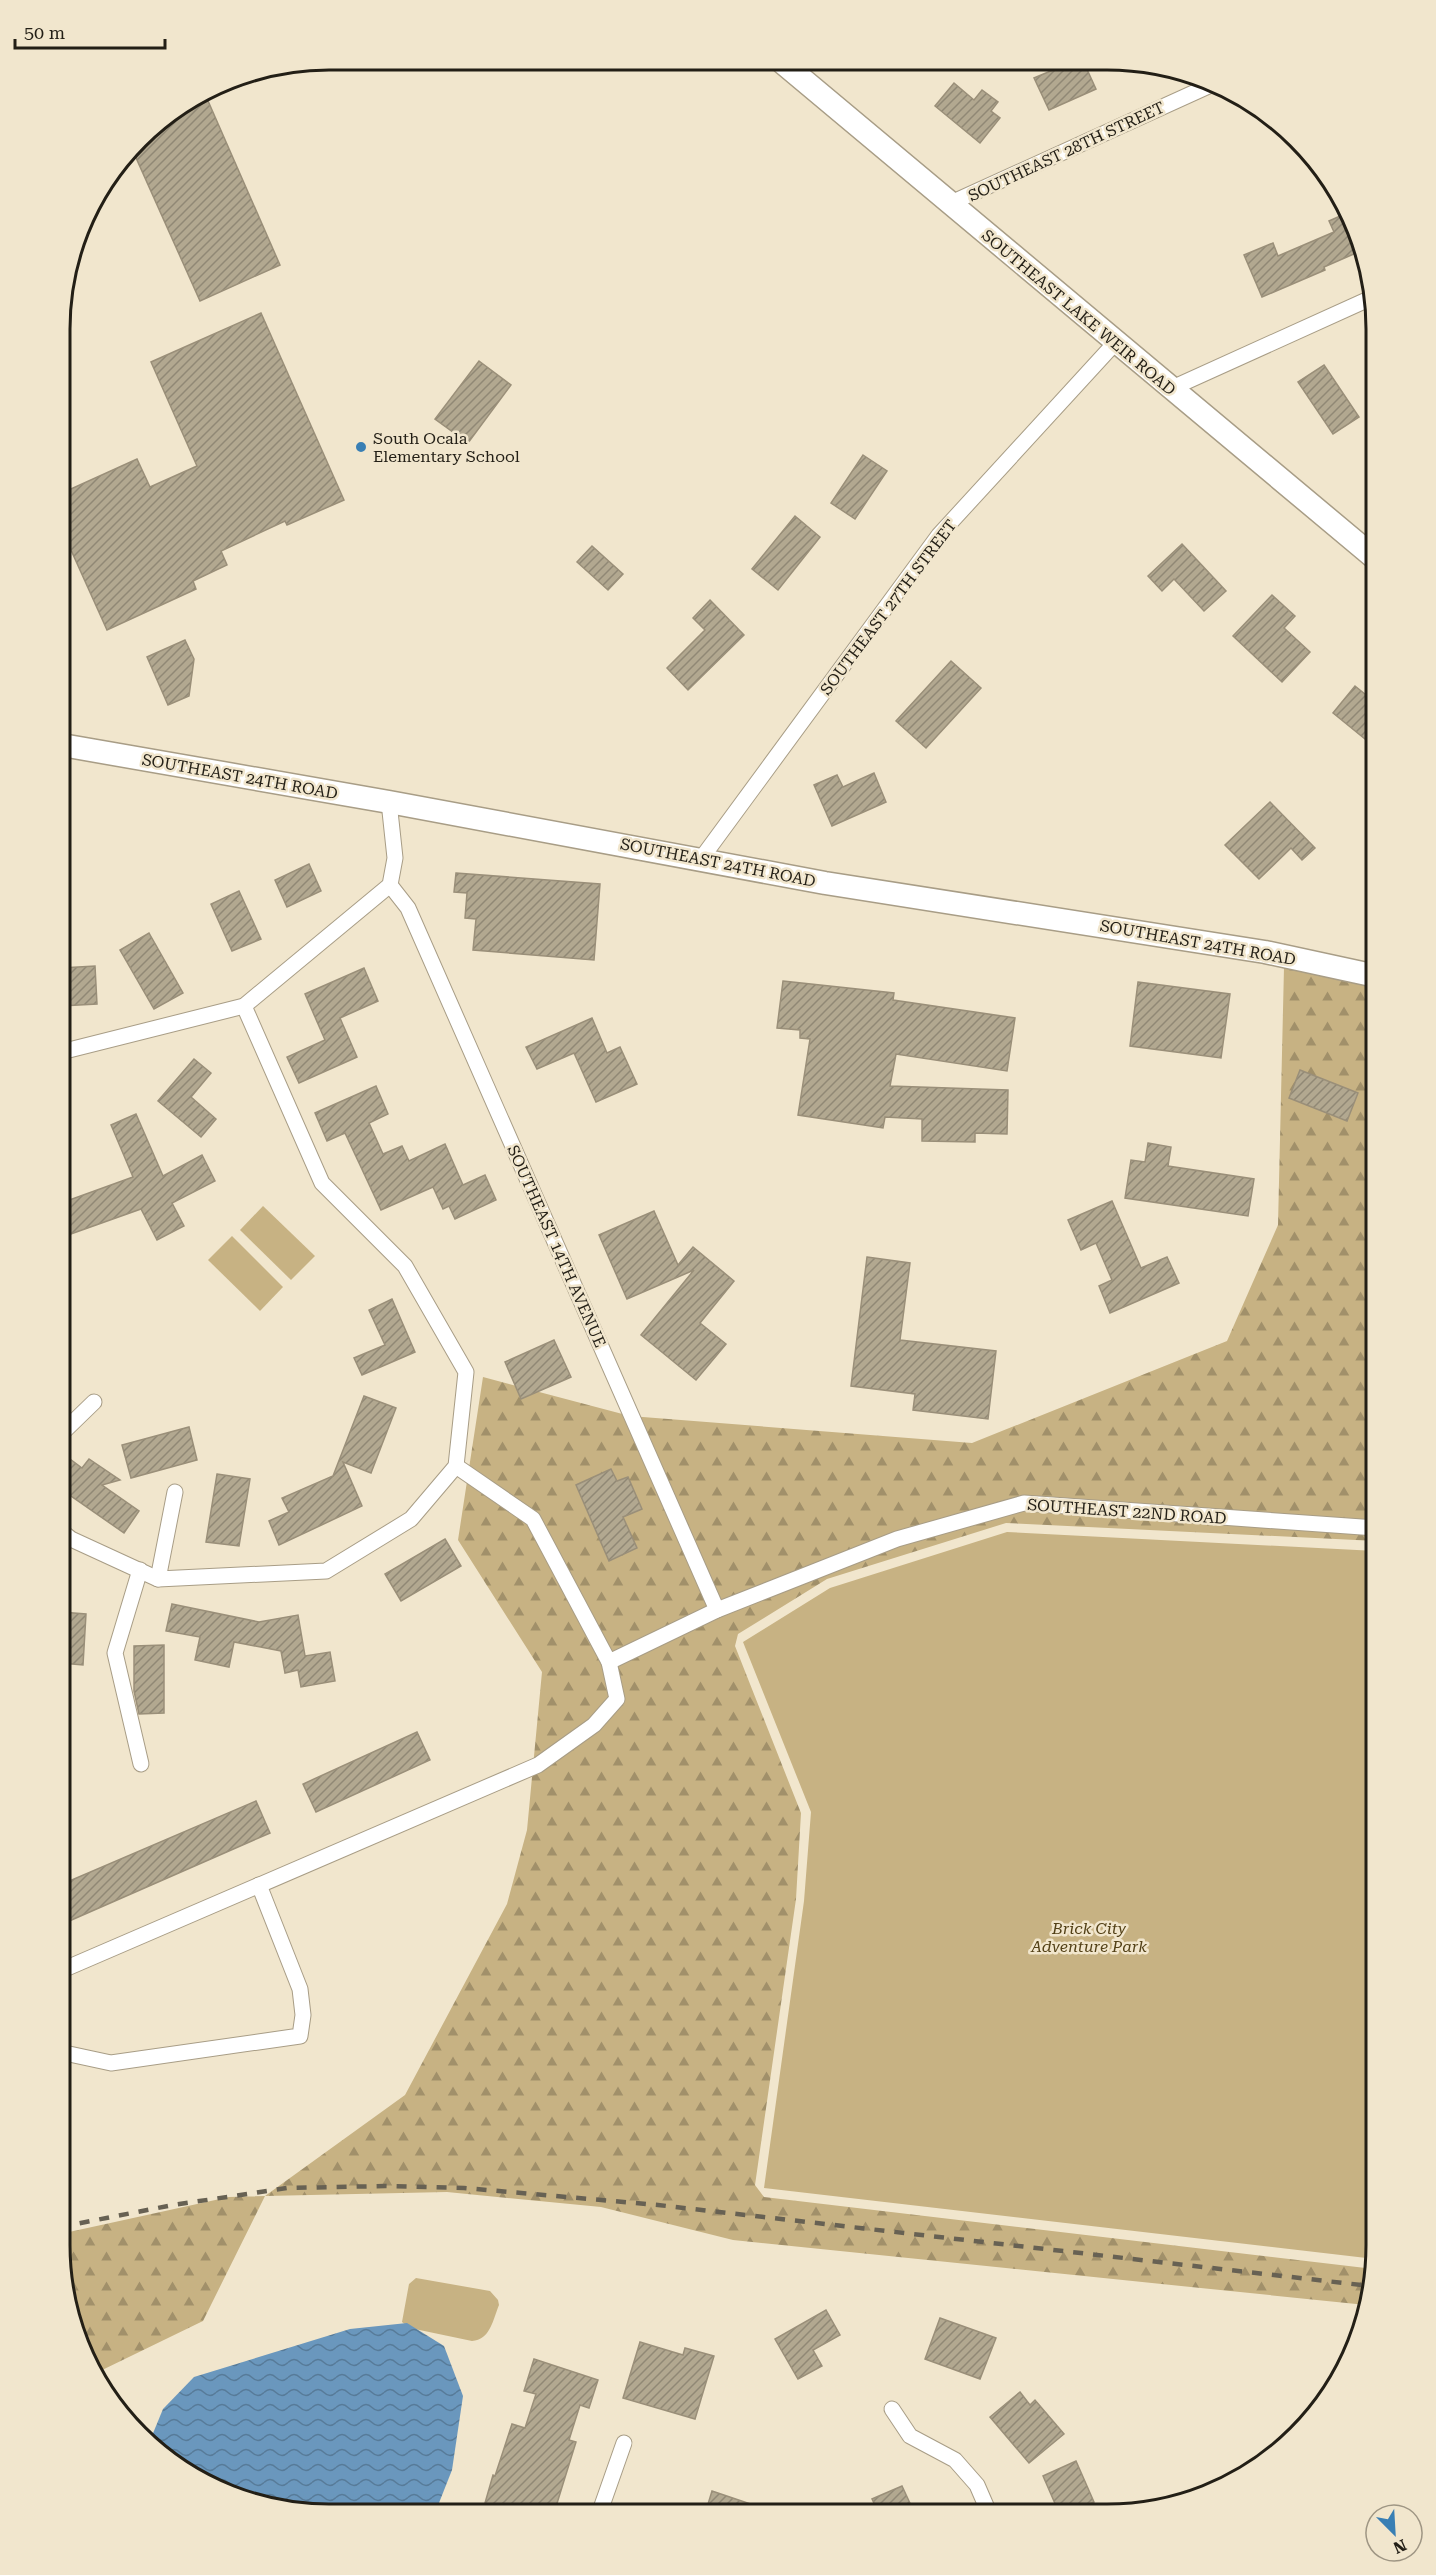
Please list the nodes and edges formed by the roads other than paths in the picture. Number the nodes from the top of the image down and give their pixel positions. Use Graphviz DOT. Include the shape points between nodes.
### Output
graph roads {
  1 [pos="791,70"];
  2 [pos="1203,89"];
  3 [pos="951,203"];
  4 [pos="1364,301"];
  5 [pos="1115,343"];
  6 [pos="1170,389"];
  7 [pos="1366,551"];
  8 [pos="70,746"];
  9 [pos="389,802"];
  10 [pos="701,858"];
  11 [pos="390,885"];
  12 [pos="1366,974"];
  13 [pos="243,1006"];
  14 [pos="70,1050"];
  15 [pos="94,1402"];
  16 [pos="70,1425"];
  17 [pos="456,1466"];
  18 [pos="175,1492"];
  19 [pos="1366,1527"];
  20 [pos="70,1538"];
  21 [pos="140,1570"];
  22 [pos="158,1578"];
  23 [pos="717,1610"];
  24 [pos="609,1662"];
  25 [pos="141,1764"];
  26 [pos="259,1885"];
  27 [pos="70,1967"];
  28 [pos="70,2054"];
  29 [pos="892,2409"];
  30 [pos="624,2443"];
  31 [pos="603,2504"];
  32 [pos="985,2504"];
  1 -- 3 [label="street, SOUTHEAST LAKE WEIR ROAD"];
  2 -- 3 [label="street, SOUTHEAST 28TH STREET"];
  3 -- 5 [label="street, SOUTHEAST LAKE WEIR ROAD"];
  4 -- 6 [label="street"];
  5 -- 6 [label="street, SOUTHEAST LAKE WEIR ROAD"];
  5 -- 10 [label="street, SOUTHEAST 27TH STREET" via="939,535"];
  6 -- 7 [label="street, SOUTHEAST LAKE WEIR ROAD"];
  8 -- 9 [label="street, SOUTHEAST 24TH ROAD"];
  9 -- 10 [label="street, SOUTHEAST 24TH ROAD"];
  9 -- 11 [label="street" via="395,858"];
  10 -- 12 [label="street, SOUTHEAST 24TH ROAD" via="825,883 1265,952"];
  11 -- 13 [label="street"];
  11 -- 23 [label="street, SOUTHEAST 14TH AVENUE" via="408,908"];
  13 -- 14 [label="street"];
  13 -- 17 [label="street" via="322,1183 405,1266 466,1372"];
  15 -- 16 [label="street"];
  17 -- 22 [label="street" via="411,1519 326,1571"];
  17 -- 24 [label="street" via="533,1519"];
  18 -- 22 [label="street"];
  19 -- 23 [label="street, SOUTHEAST 22ND ROAD" via="1024,1503 897,1539"];
  20 -- 21 [label="street"];
  21 -- 22 [label="street"];
  21 -- 25 [label="street" via="115,1653"];
  23 -- 24 [label="street, SOUTHEAST 22ND ROAD"];
  24 -- 26 [label="street" via="617,1699 594,1725 538,1765"];
  26 -- 27 [label="street"];
  26 -- 28 [label="street" via="300,1989 300,2036 111,2064"];
  29 -- 32 [label="street" via="910,2436 955,2460 977,2485"];
  30 -- 31 [label="street"];
}
